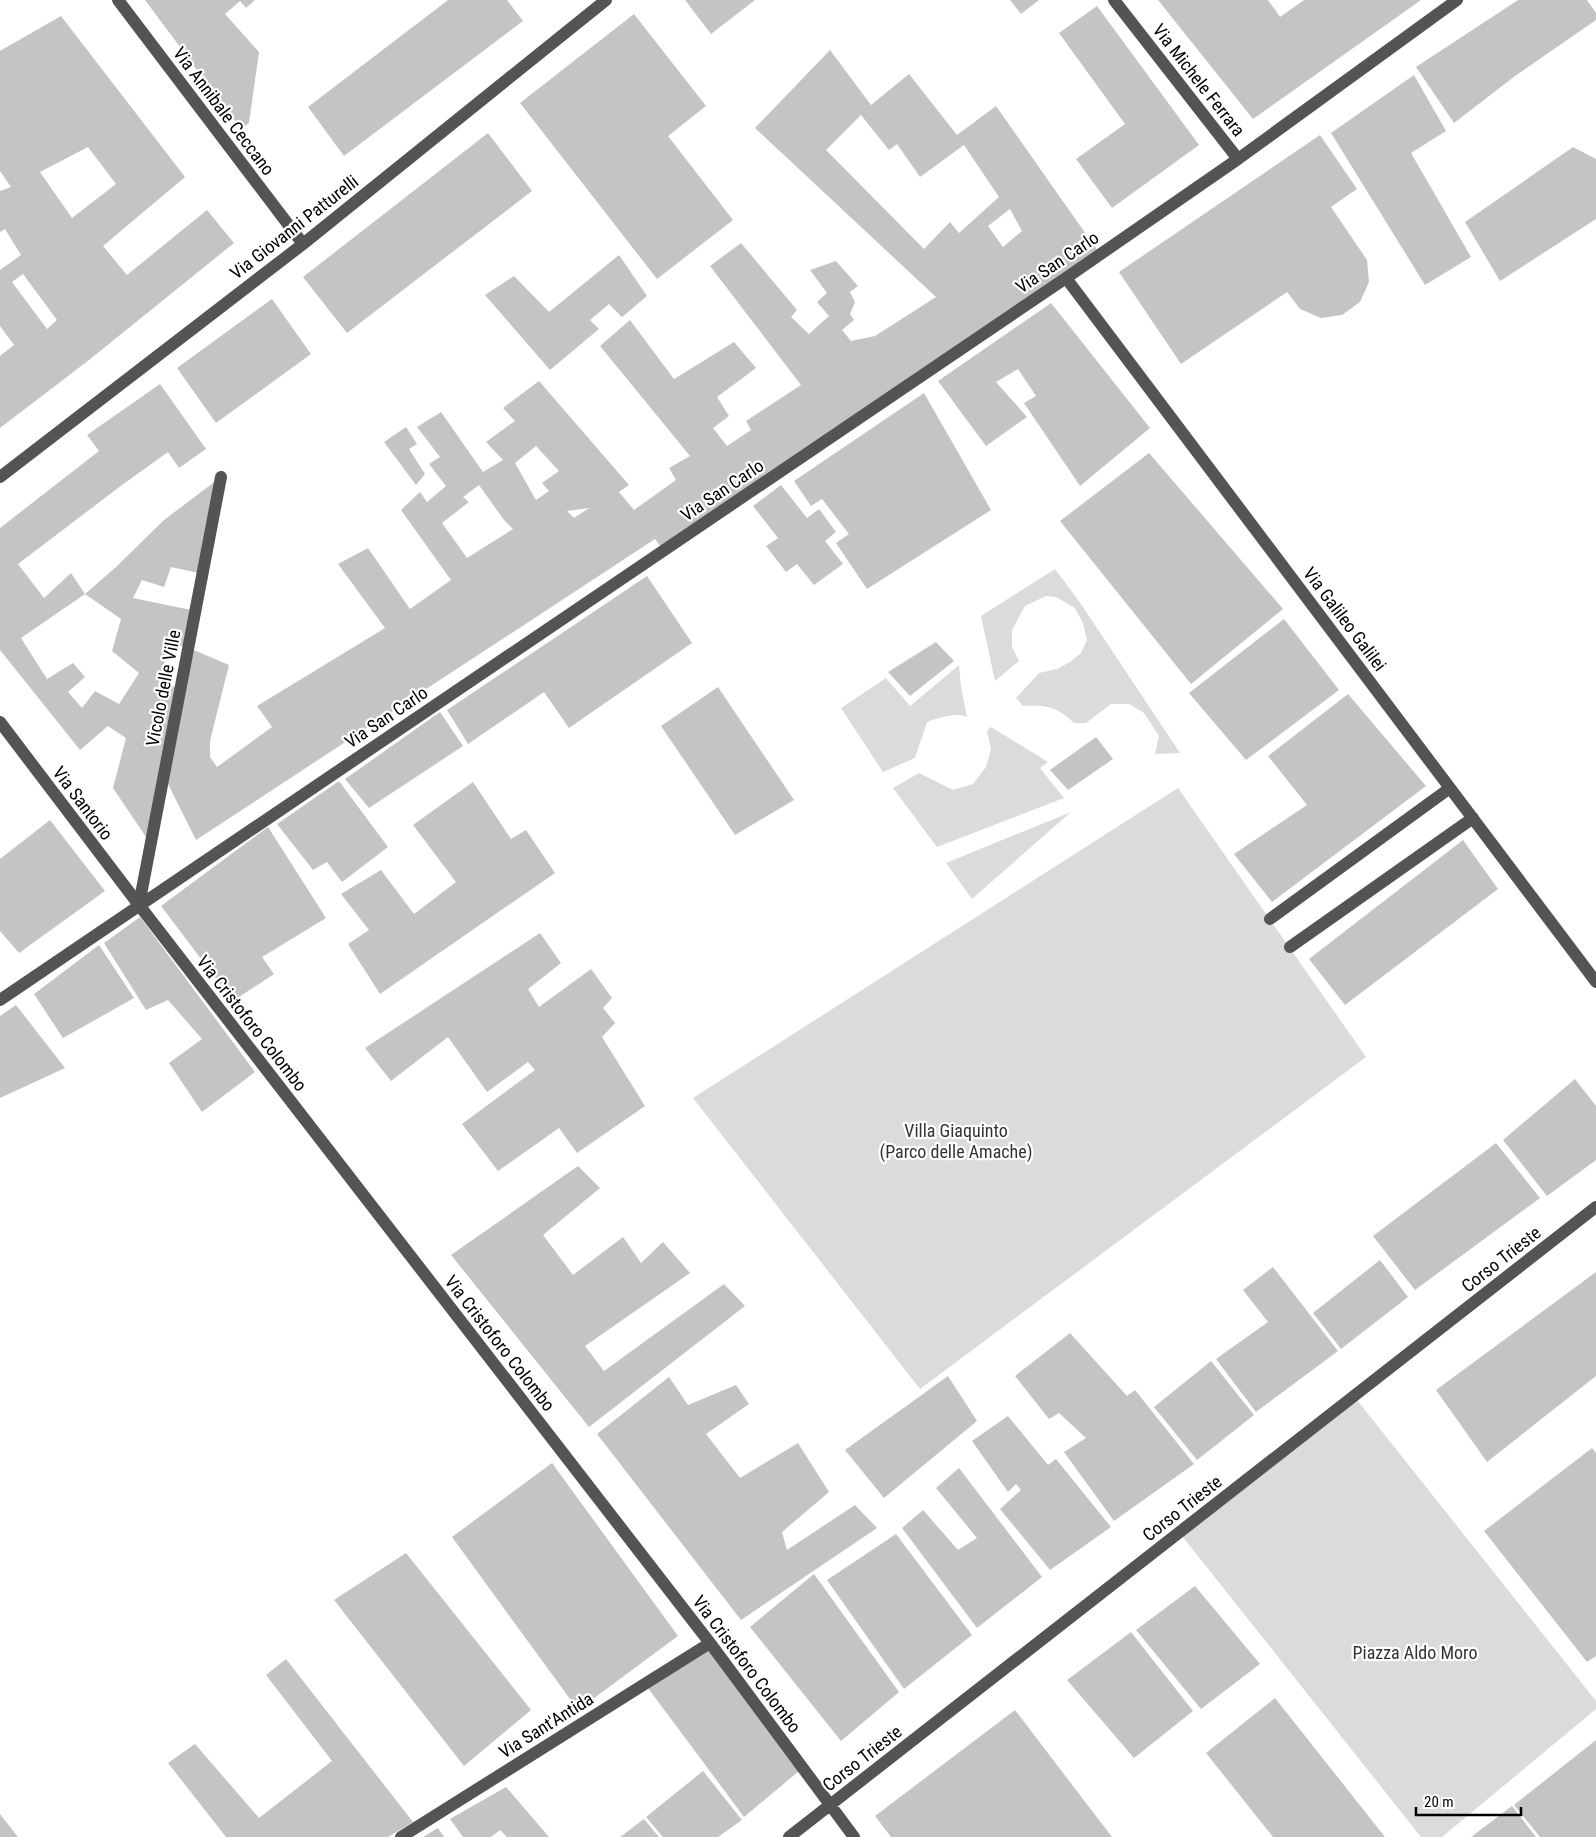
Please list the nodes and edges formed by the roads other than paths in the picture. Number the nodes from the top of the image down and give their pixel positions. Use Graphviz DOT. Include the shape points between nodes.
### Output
graph roads {
  1 [pos="118,0"];
  2 [pos="606,0"];
  3 [pos="1114,0"];
  4 [pos="1457,0"];
  5 [pos="1238,158"];
  6 [pos="303,244"];
  7 [pos="1066,278"];
  8 [pos="0,477"];
  9 [pos="221,477"];
  10 [pos="0,722"];
  11 [pos="1450,788"];
  12 [pos="1473,818"];
  13 [pos="139,905"];
  14 [pos="1270,919"];
  15 [pos="1290,947"];
  16 [pos="1596,982"];
  17 [pos="0,1000"];
  18 [pos="1596,1207"];
  19 [pos="710,1643"];
  20 [pos="830,1806"];
  21 [pos="401,1837"];
  22 [pos="789,1837"];
  23 [pos="854,1837"];
  1 -- 6 [label="street, Via Annibale Ceccano"];
  2 -- 6 [label="street, Via Giovanni Patturelli"];
  3 -- 5 [label="street, Via Michele Ferrara"];
  4 -- 5 [label="street, Via San Carlo"];
  5 -- 7 [label="street, Via San Carlo"];
  6 -- 8 [label="street, Via Giovanni Patturelli"];
  7 -- 11 [label="street, Via Galileo Galilei"];
  7 -- 13 [label="street, Via San Carlo"];
  9 -- 13 [label="street, Vicolo delle Ville"];
  10 -- 13 [label="street, Via Santorio"];
  11 -- 12 [label="street, Via Galileo Galilei"];
  11 -- 14 [label="street"];
  12 -- 15 [label="street"];
  12 -- 16 [label="street, Via Galileo Galilei"];
  13 -- 17 [label="street, Via San Carlo"];
  13 -- 19 [label="street, Via Cristoforo Colombo"];
  18 -- 20 [label="street, Corso Trieste"];
  19 -- 20 [label="street, Via Cristoforo Colombo"];
  19 -- 21 [label="street, Via Sant'Antida"];
  20 -- 22 [label="street, Corso Trieste"];
  20 -- 23 [label="street, Via Cristoforo Colombo"];
}
